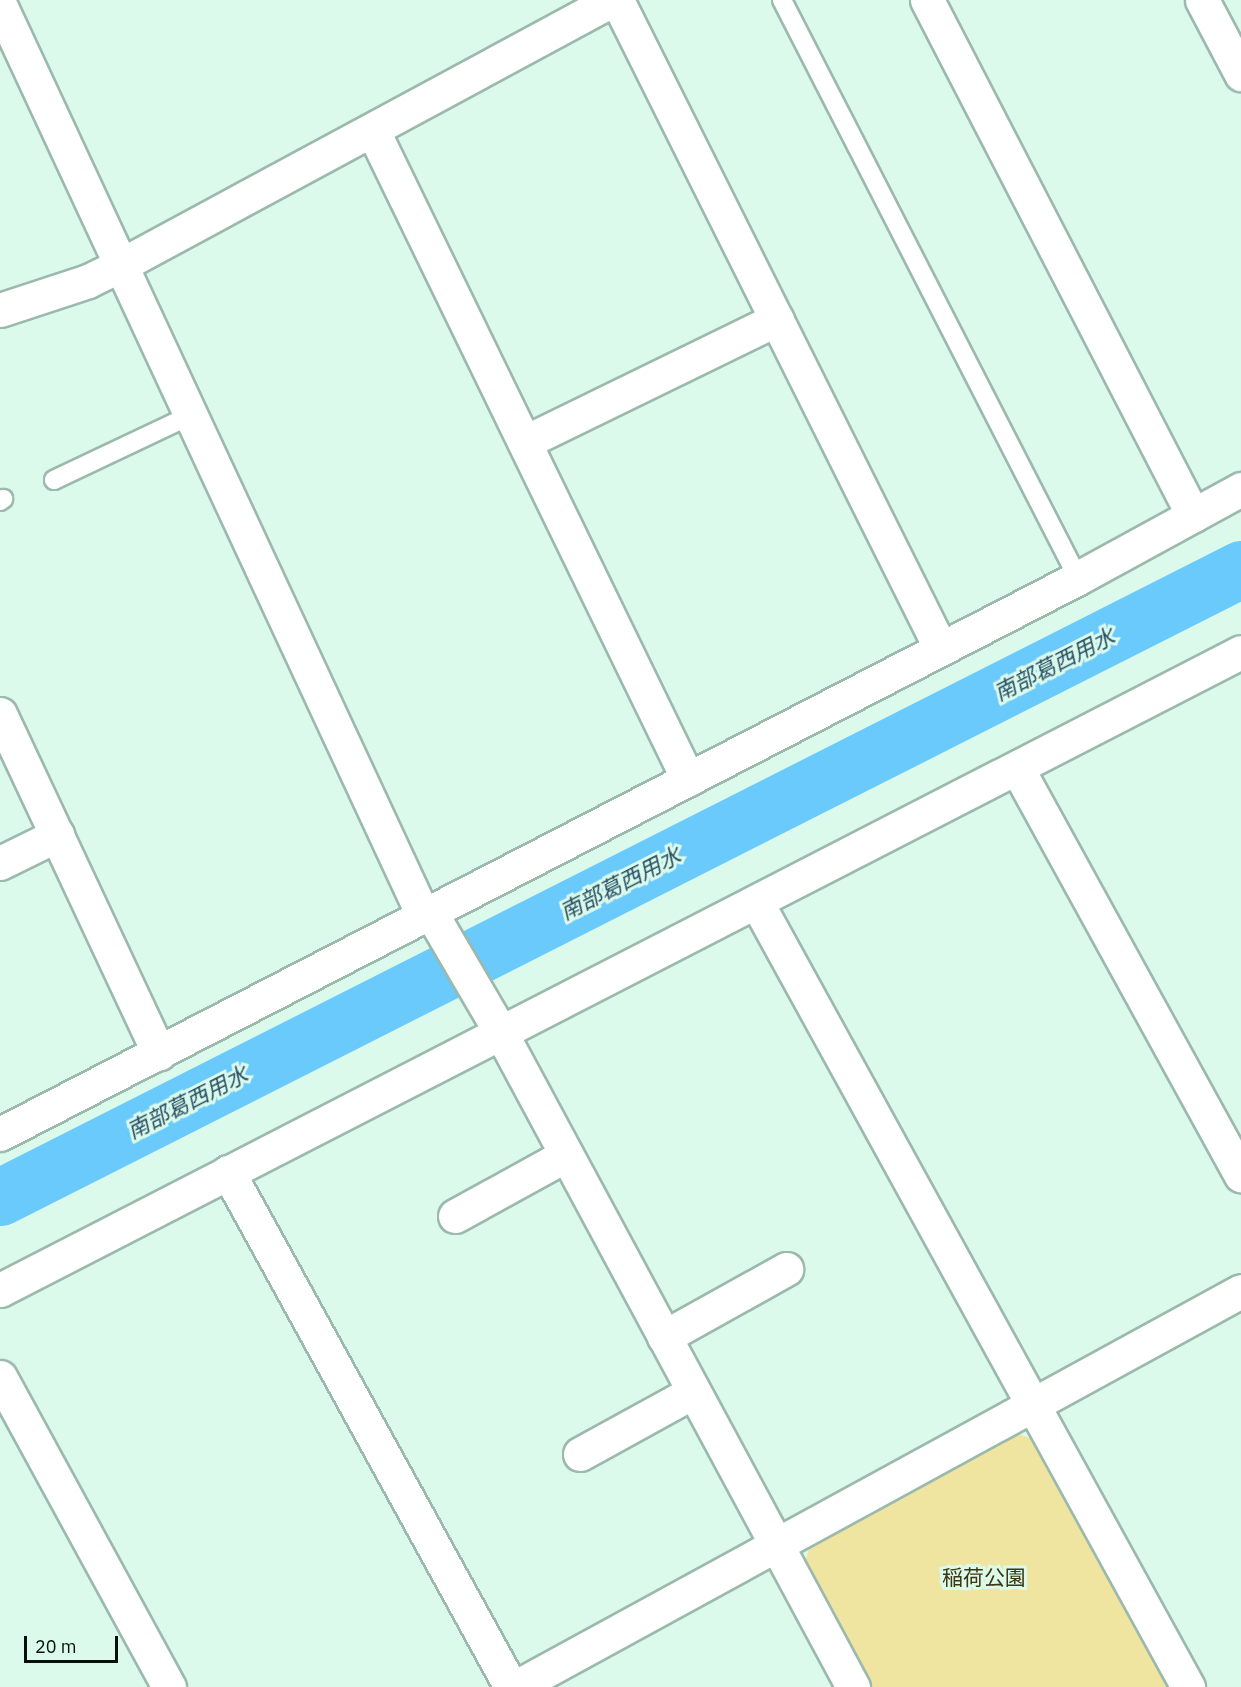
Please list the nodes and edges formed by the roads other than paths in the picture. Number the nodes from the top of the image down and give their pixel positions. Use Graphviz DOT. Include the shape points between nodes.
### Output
graph roads {
  1 [pos="615,0"];
  2 [pos="782,0"];
  3 [pos="927,0"];
  4 [pos="1202,0"];
  5 [pos="0,5"];
  6 [pos="1241,74"];
  7 [pos="373,131"];
  8 [pos="121,265"];
  9 [pos="0,310"];
  10 [pos="777,319"];
  11 [pos="191,416"];
  12 [pos="525,442"];
  13 [pos="54,480"];
  14 [pos="1241,489"];
  15 [pos="1193,515"];
  16 [pos="1078,578"];
  17 [pos="940,647"];
  18 [pos="1241,652"];
  19 [pos="0,714"];
  20 [pos="1017,768"];
  21 [pos="688,779"];
  22 [pos="57,836"];
  23 [pos="0,863"];
  24 [pos="756,903"];
  25 [pos="427,915"];
  26 [pos="501,1034"];
  27 [pos="159,1054"];
  28 [pos="0,1134"];
  29 [pos="566,1155"];
  30 [pos="228,1172"];
  31 [pos="1241,1175"];
  32 [pos="455,1216"];
  33 [pos="786,1269"];
  34 [pos="0,1290"];
  35 [pos="1241,1291"];
  36 [pos="664,1337"];
  37 [pos="0,1377"];
  38 [pos="693,1392"];
  39 [pos="1034,1404"];
  40 [pos="580,1454"];
  41 [pos="776,1545"];
  42 [pos="168,1687"];
  43 [pos="511,1687"];
  44 [pos="516,1687"];
  45 [pos="853,1687"];
  46 [pos="1188,1687"];
  1 -- 7 [label="street"];
  1 -- 10 [label="street"];
  2 -- 16 [label="lane"];
  3 -- 15 [label="street"];
  4 -- 6 [label="street"];
  5 -- 8 [label="street"];
  7 -- 8 [label="street"];
  7 -- 12 [label="street"];
  8 -- 9 [label="street" via="88,281"];
  8 -- 11 [label="street"];
  10 -- 12 [label="street"];
  10 -- 17 [label="street"];
  11 -- 13 [label="lane"];
  11 -- 25 [label="street"];
  12 -- 21 [label="street"];
  14 -- 15 [label="street"];
  15 -- 16 [label="street"];
  16 -- 17 [label="street"];
  17 -- 21 [label="street"];
  18 -- 20 [label="street"];
  19 -- 22 [label="street"];
  20 -- 24 [label="street"];
  20 -- 31 [label="street"];
  21 -- 25 [label="street"];
  22 -- 23 [label="street"];
  22 -- 27 [label="street"];
  24 -- 26 [label="street"];
  24 -- 39 [label="street"];
  25 -- 26 [label="street"];
  25 -- 27 [label="street"];
  26 -- 29 [label="street"];
  26 -- 30 [label="street"];
  27 -- 28 [label="street"];
  29 -- 32 [label="street"];
  29 -- 36 [label="street"];
  30 -- 34 [label="street"];
  30 -- 43 [label="street"];
  33 -- 36 [label="street"];
  35 -- 39 [label="street"];
  36 -- 38 [label="street"];
  37 -- 42 [label="street"];
  38 -- 40 [label="street"];
  38 -- 41 [label="street"];
  39 -- 41 [label="street"];
  39 -- 46 [label="street"];
  41 -- 44 [label="street"];
  41 -- 45 [label="street"];
}
